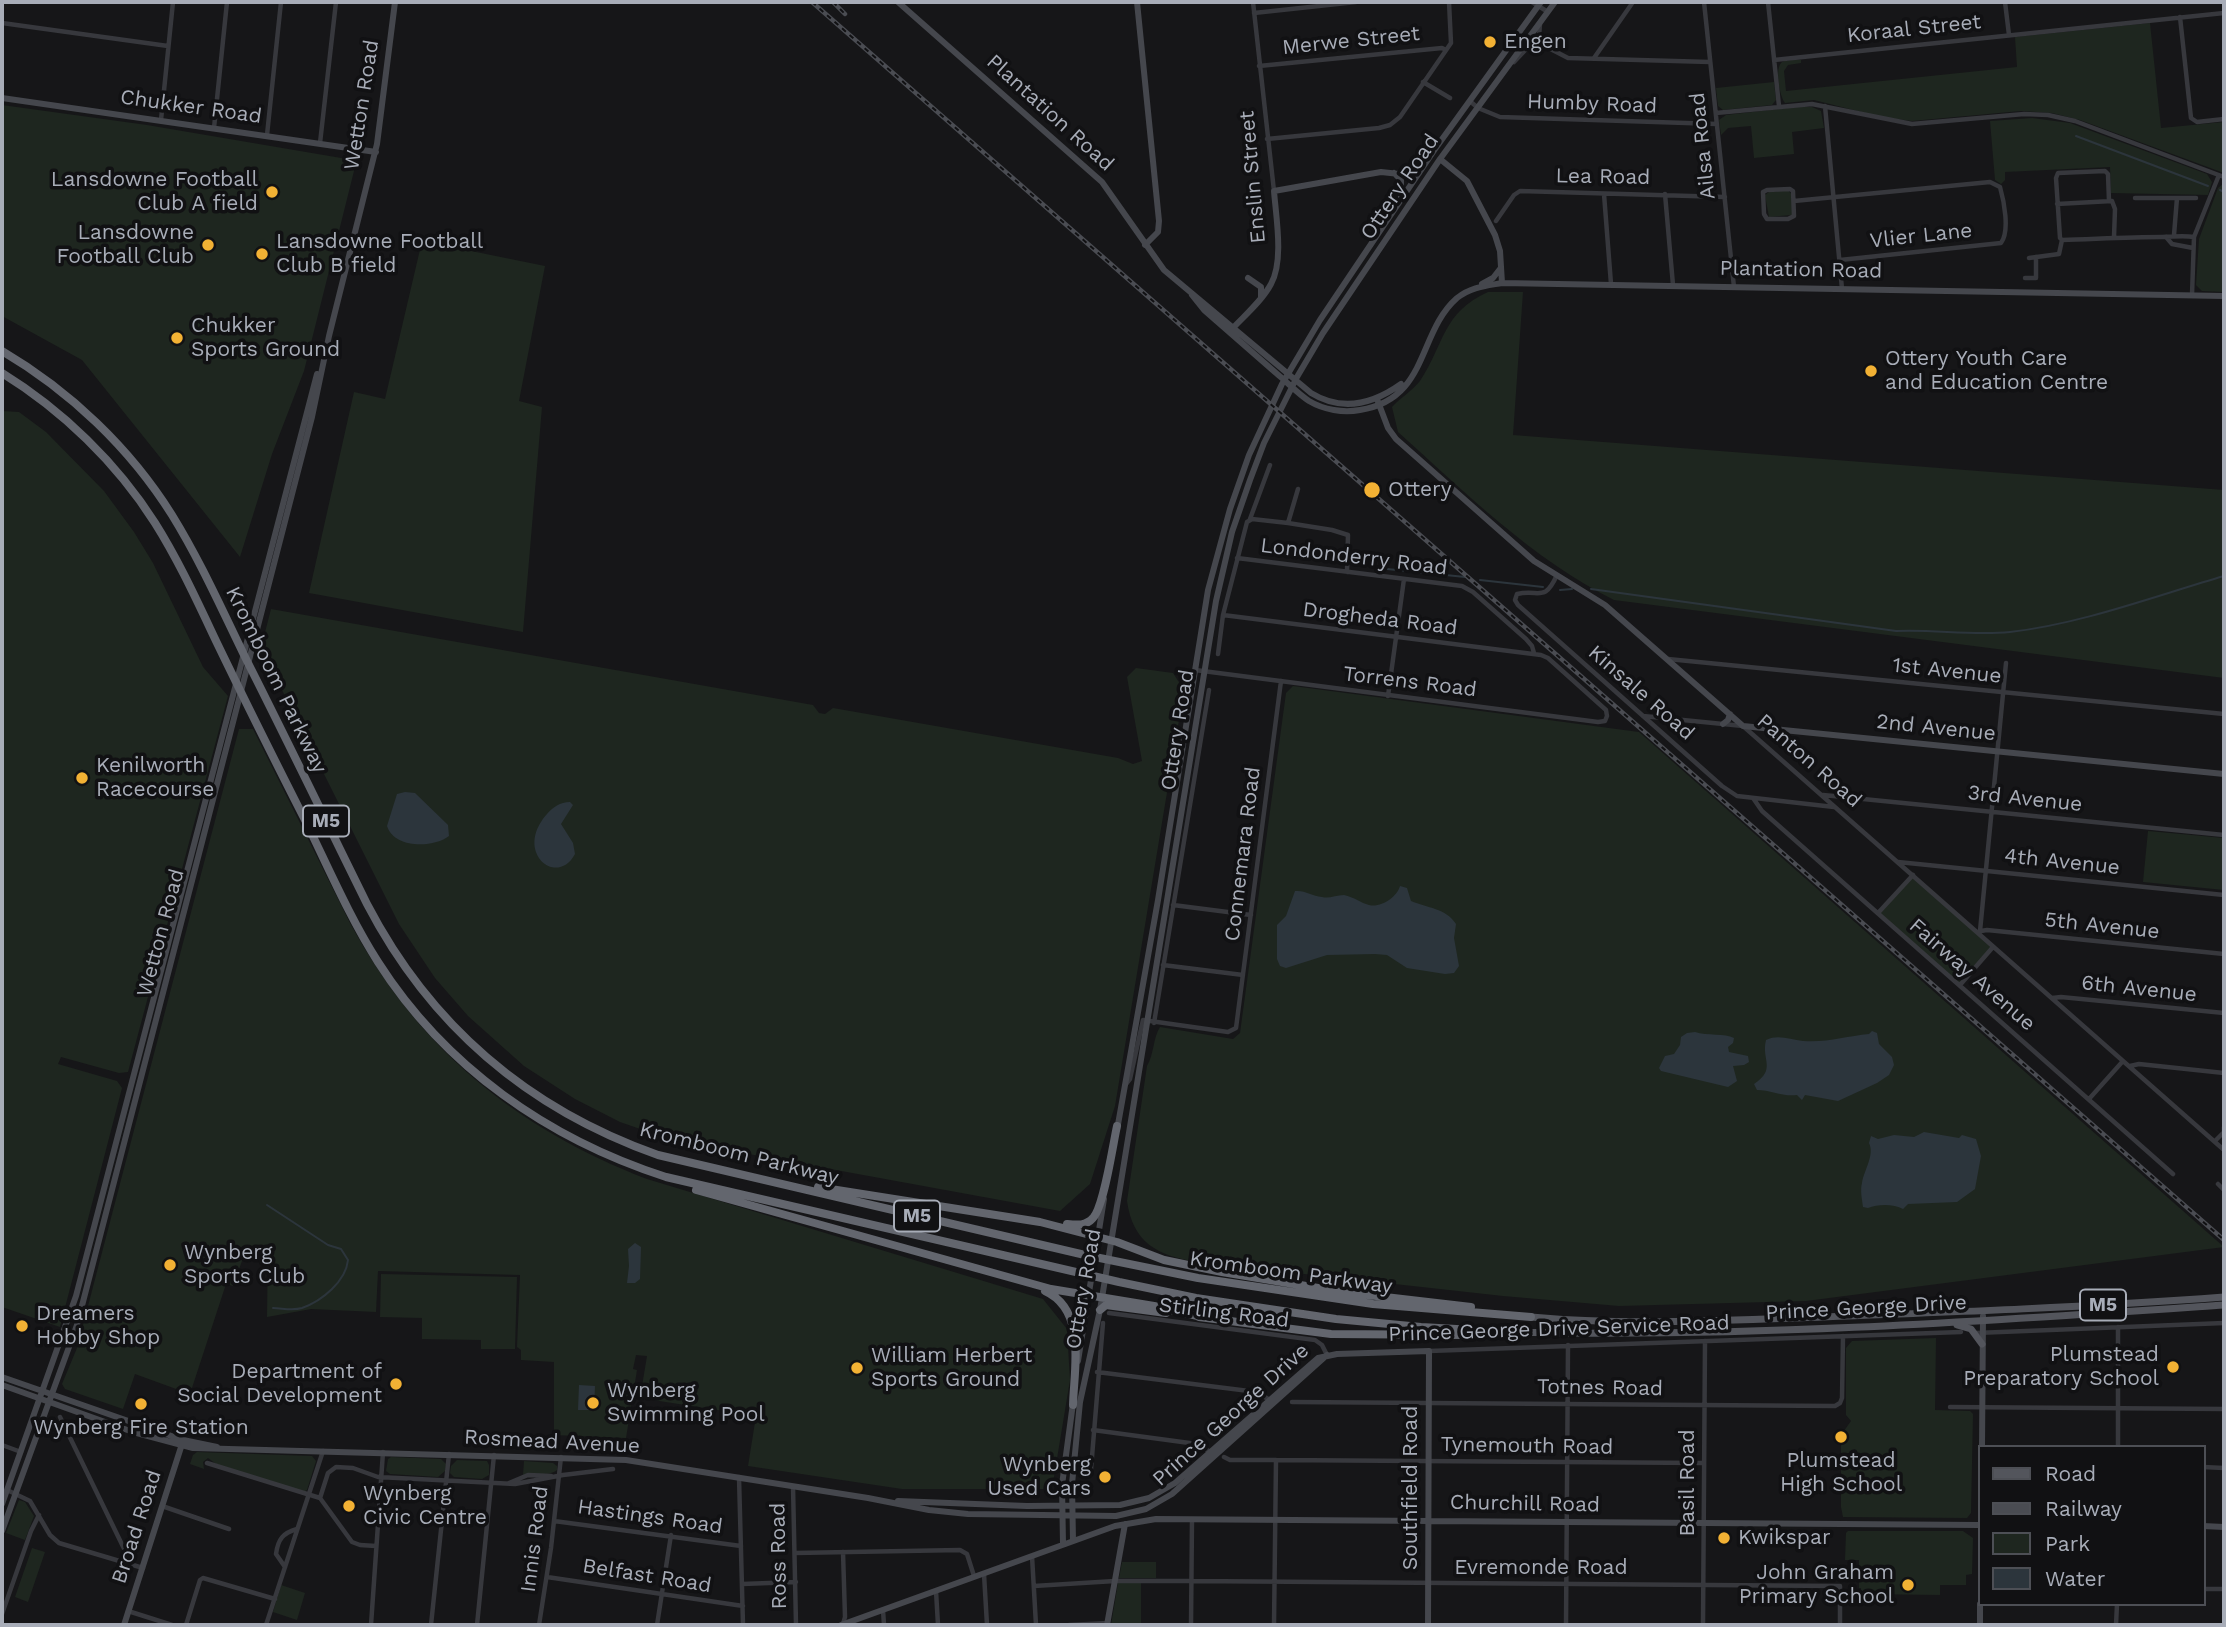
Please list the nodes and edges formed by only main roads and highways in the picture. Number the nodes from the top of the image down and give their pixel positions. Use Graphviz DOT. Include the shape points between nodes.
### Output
graph roads {
  1 [pos="395,2"];
  2 [pos="898,2"];
  3 [pos="1137,2"];
  4 [pos="1555,2"];
  5 [pos="1537,3"];
  6 [pos="2,98"];
  7 [pos="376,152"];
  8 [pos="1440,159"];
  9 [pos="1392,172"];
  10 [pos="1419,173"];
  11 [pos="1400,201"];
  12 [pos="1145,245"];
  13 [pos="1501,264"];
  14 [pos="1248,278"];
  15 [pos="1502,283"];
  16 [pos="1476,287"];
  17 [pos="2224,296"];
  18 [pos="1260,298"];
  19 [pos="1231,330"];
  20 [pos="2,351"];
  21 [pos="1419,365"];
  22 [pos="2,373"];
  23 [pos="1394,395"];
  24 [pos="1377,401"];
  25 [pos="1384,417"];
  26 [pos="1730,714"];
  27 [pos="1723,724"];
  28 [pos="229,725"];
  29 [pos="1743,726"];
  30 [pos="2224,774"];
  31 [pos="1117,1126"];
  32 [pos="749,1176"];
  33 [pos="680,1181"];
  34 [pos="1040,1222"];
  35 [pos="1098,1238"];
  36 [pos="1111,1241"];
  37 [pos="1026,1283"];
  38 [pos="1088,1295"];
  39 [pos="1102,1297"];
  40 [pos="2224,1297"];
  41 [pos="2224,1305"];
  42 [pos="1983,1311"];
  43 [pos="1104,1312"];
  44 [pos="1202,1317"];
  45 [pos="1531,1317"];
  46 [pos="1983,1321"];
  47 [pos="1919,1324"];
  48 [pos="1510,1332"];
  49 [pos="1980,1332"];
  50 [pos="1982,1344"];
  51 [pos="1429,1351"];
  52 [pos="1327,1356"];
  53 [pos="2,1377"];
  54 [pos="2,1385"];
  55 [pos="42,1395"];
  56 [pos="50,1398"];
  57 [pos="1073,1405"];
  58 [pos="182,1443"];
  59 [pos="1982,1445"];
  60 [pos="882,1500"];
  61 [pos="2,1504"];
  62 [pos="1062,1506"];
  63 [pos="1072,1506"];
  64 [pos="1062,1516"];
  65 [pos="1073,1516"];
  66 [pos="1429,1520"];
  67 [pos="1125,1524"];
  68 [pos="1978,1525"];
  69 [pos="2205,1527"];
  70 [pos="2224,1527"];
  71 [pos="2,1531"];
  72 [pos="1073,1541"];
  73 [pos="1063,1544"];
  74 [pos="1980,1606"];
  75 [pos="1108,1624"];
  76 [pos="124,1625"];
  77 [pos="842,1625"];
  78 [pos="1428,1625"];
  79 [pos="1980,1625"];
  1 -- 7 [label="main road, Wetton Road"];
  2 -- 12 [label="main road, Plantation Road" via="1102,182"];
  3 -- 12 [label="main road" via="1160,225"];
  4 -- 8 [label="main road, Ottery Road"];
  5 -- 10 [label="main road, Ottery Road"];
  6 -- 7 [label="main road, Chukker Road"];
  7 -- 28 [label="main road, Wetton Road" via="312,417"];
  8 -- 13 [label="main road" via="1470,186 1495,235"];
  8 -- 36 [label="main road, Ottery Road" via="1297,377 1253,470 1232,532 1216,601"];
  9 -- 10 [label="main road"];
  9 -- 11 [label="main road" via="1401,180"];
  9 -- 18 [label="main road, Enslin Street" via="1274,191 1276,272"];
  10 -- 11 [label="main road, Ottery Road"];
  11 -- 31 [label="main road, Ottery Road" via="1320,320 1267,413 1222,536 1208,590"];
  12 -- 19 [label="main road, Plantation Road" via="1204,310"];
  13 -- 15 [label="main road"];
  13 -- 16 [label="main road" via="1493,278"];
  14 -- 18 [label="main road" via="1261,287"];
  15 -- 16 [label="main road, Plantation Road"];
  15 -- 17 [label="main road, Plantation Road"];
  16 -- 21 [label="main road, Plantation Road" via="1446,311"];
  18 -- 19 [label="main road, Enslin Street"];
  19 -- 24 [label="main road, Plantation Road" via="1300,395 1317,405 1345,411 1365,409"];
  20 -- 32 [label="highway, Kromboom Parkway / M5" via="92,418 171,514 383,935 441,1013 500,1070 579,1122 658,1155"];
  21 -- 23 [label="main road, Plantation Road"];
  21 -- 24 [label="main road, Plantation Road"];
  22 -- 33 [label="highway, Kromboom Parkway / M5" via="76,429 155,523 351,915 417,1015 472,1071 537,1120 596,1152"];
  23 -- 24 [label="main road, Plantation Road"];
  23 -- 25 [label="main road"];
  24 -- 25 [label="main road, Panton Road"];
  25 -- 26 [label="main road, Panton Road" via="1396,439 1534,561 1596,598"];
  26 -- 27 [label="main road"];
  26 -- 29 [label="main road, Panton Road"];
  28 -- 55 [label="main road, Wetton Road" via="76,1296"];
  28 -- 56 [label="main road, Wetton Road" via="77,1325"];
  29 -- 30 [label="main road, 2nd Avenue"];
  31 -- 34 [label="highway" via="1094,1217 1079,1225"];
  31 -- 35 [label="main road, Ottery Road"];
  32 -- 34 [label="highway"];
  32 -- 45 [label="highway, Kromboom Parkway / M5" via="1085,1255 1222,1282 1309,1296"];
  33 -- 37 [label="highway" via="698,1190"];
  33 -- 48 [label="highway, Kromboom Parkway / M5" via="1207,1300 1410,1326"];
  34 -- 35 [label="highway"];
  35 -- 36 [label="highway"];
  35 -- 38 [label="main road, Ottery Road"];
  36 -- 39 [label="main road, Ottery Road"];
  36 -- 45 [label="highway" via="1201,1268"];
  37 -- 38 [label="highway"];
  37 -- 57 [label="highway" via="1054,1296 1070,1314 1075,1353"];
  38 -- 39 [label="highway"];
  38 -- 57 [label="main road, Ottery Road"];
  39 -- 43 [label="main road, Ottery Road"];
  39 -- 44 [label="highway"];
  40 -- 42 [label="main road, Prince George Drive / M5"];
  41 -- 46 [label="main road, Prince George Drive / M5"];
  42 -- 45 [label="main road, Prince George Drive / M5" via="1653,1323"];
  42 -- 46 [label="main road"];
  43 -- 44 [label="highway" via="1106,1306"];
  43 -- 63 [label="main road, Ottery Road" via="1080,1402"];
  44 -- 48 [label="highway" via="1331,1334"];
  46 -- 47 [label="main road, Prince George Drive / M5"];
  46 -- 49 [label="main road"];
  47 -- 48 [label="main road, Prince George Drive / M5" via="1653,1334"];
  47 -- 49 [label="main road" via="1962,1325"];
  49 -- 50 [label="main road"];
  50 -- 59 [label="main road"];
  51 -- 52 [label="main road, Prince George Drive Service Road"];
  51 -- 66 [label="main road, Southfield Road"];
  52 -- 63 [label="main road, Prince George Drive" via="1315,1360 1268,1399 1175,1483 1149,1498 1124,1504"];
  52 -- 65 [label="main road, Prince George Drive" via="1167,1498 1129,1514"];
  53 -- 55 [label="main road, Rosmead Avenue"];
  54 -- 55 [label="main road, Rosmead Avenue"];
  55 -- 56 [label="main road, Rosmead Avenue"];
  55 -- 61 [label="main road, Wetton Road"];
  56 -- 58 [label="main road, Rosmead Avenue"];
  56 -- 71 [label="main road, Wetton Road"];
  57 -- 62 [label="main road, Ottery Road"];
  58 -- 60 [label="main road, Rosmead Avenue" via="207,1450 626,1460"];
  58 -- 76 [label="main road, Broad Road"];
  60 -- 62 [label="main road, Rosmead Avenue"];
  60 -- 64 [label="main road, Rosmead Avenue" via="950,1513"];
  62 -- 63 [label="main road, Prince George Drive"];
  62 -- 64 [label="main road, Ottery Road"];
  63 -- 65 [label="main road, Ottery Road"];
  64 -- 65 [label="main road, Prince George Drive"];
  64 -- 73 [label="main road, Ottery Road"];
  65 -- 72 [label="main road, Ottery Road"];
  66 -- 67 [label="main road, Churchill Road" via="1156,1519"];
  66 -- 68 [label="main road, Churchill Road"];
  66 -- 78 [label="main road, Southfield Road"];
  67 -- 72 [label="main road, Churchill Road"];
  67 -- 75 [label="main road"];
  69 -- 70 [label="main road"];
  72 -- 73 [label="main road"];
  73 -- 77 [label="main road"];
  74 -- 79 [label="main road"];
}
